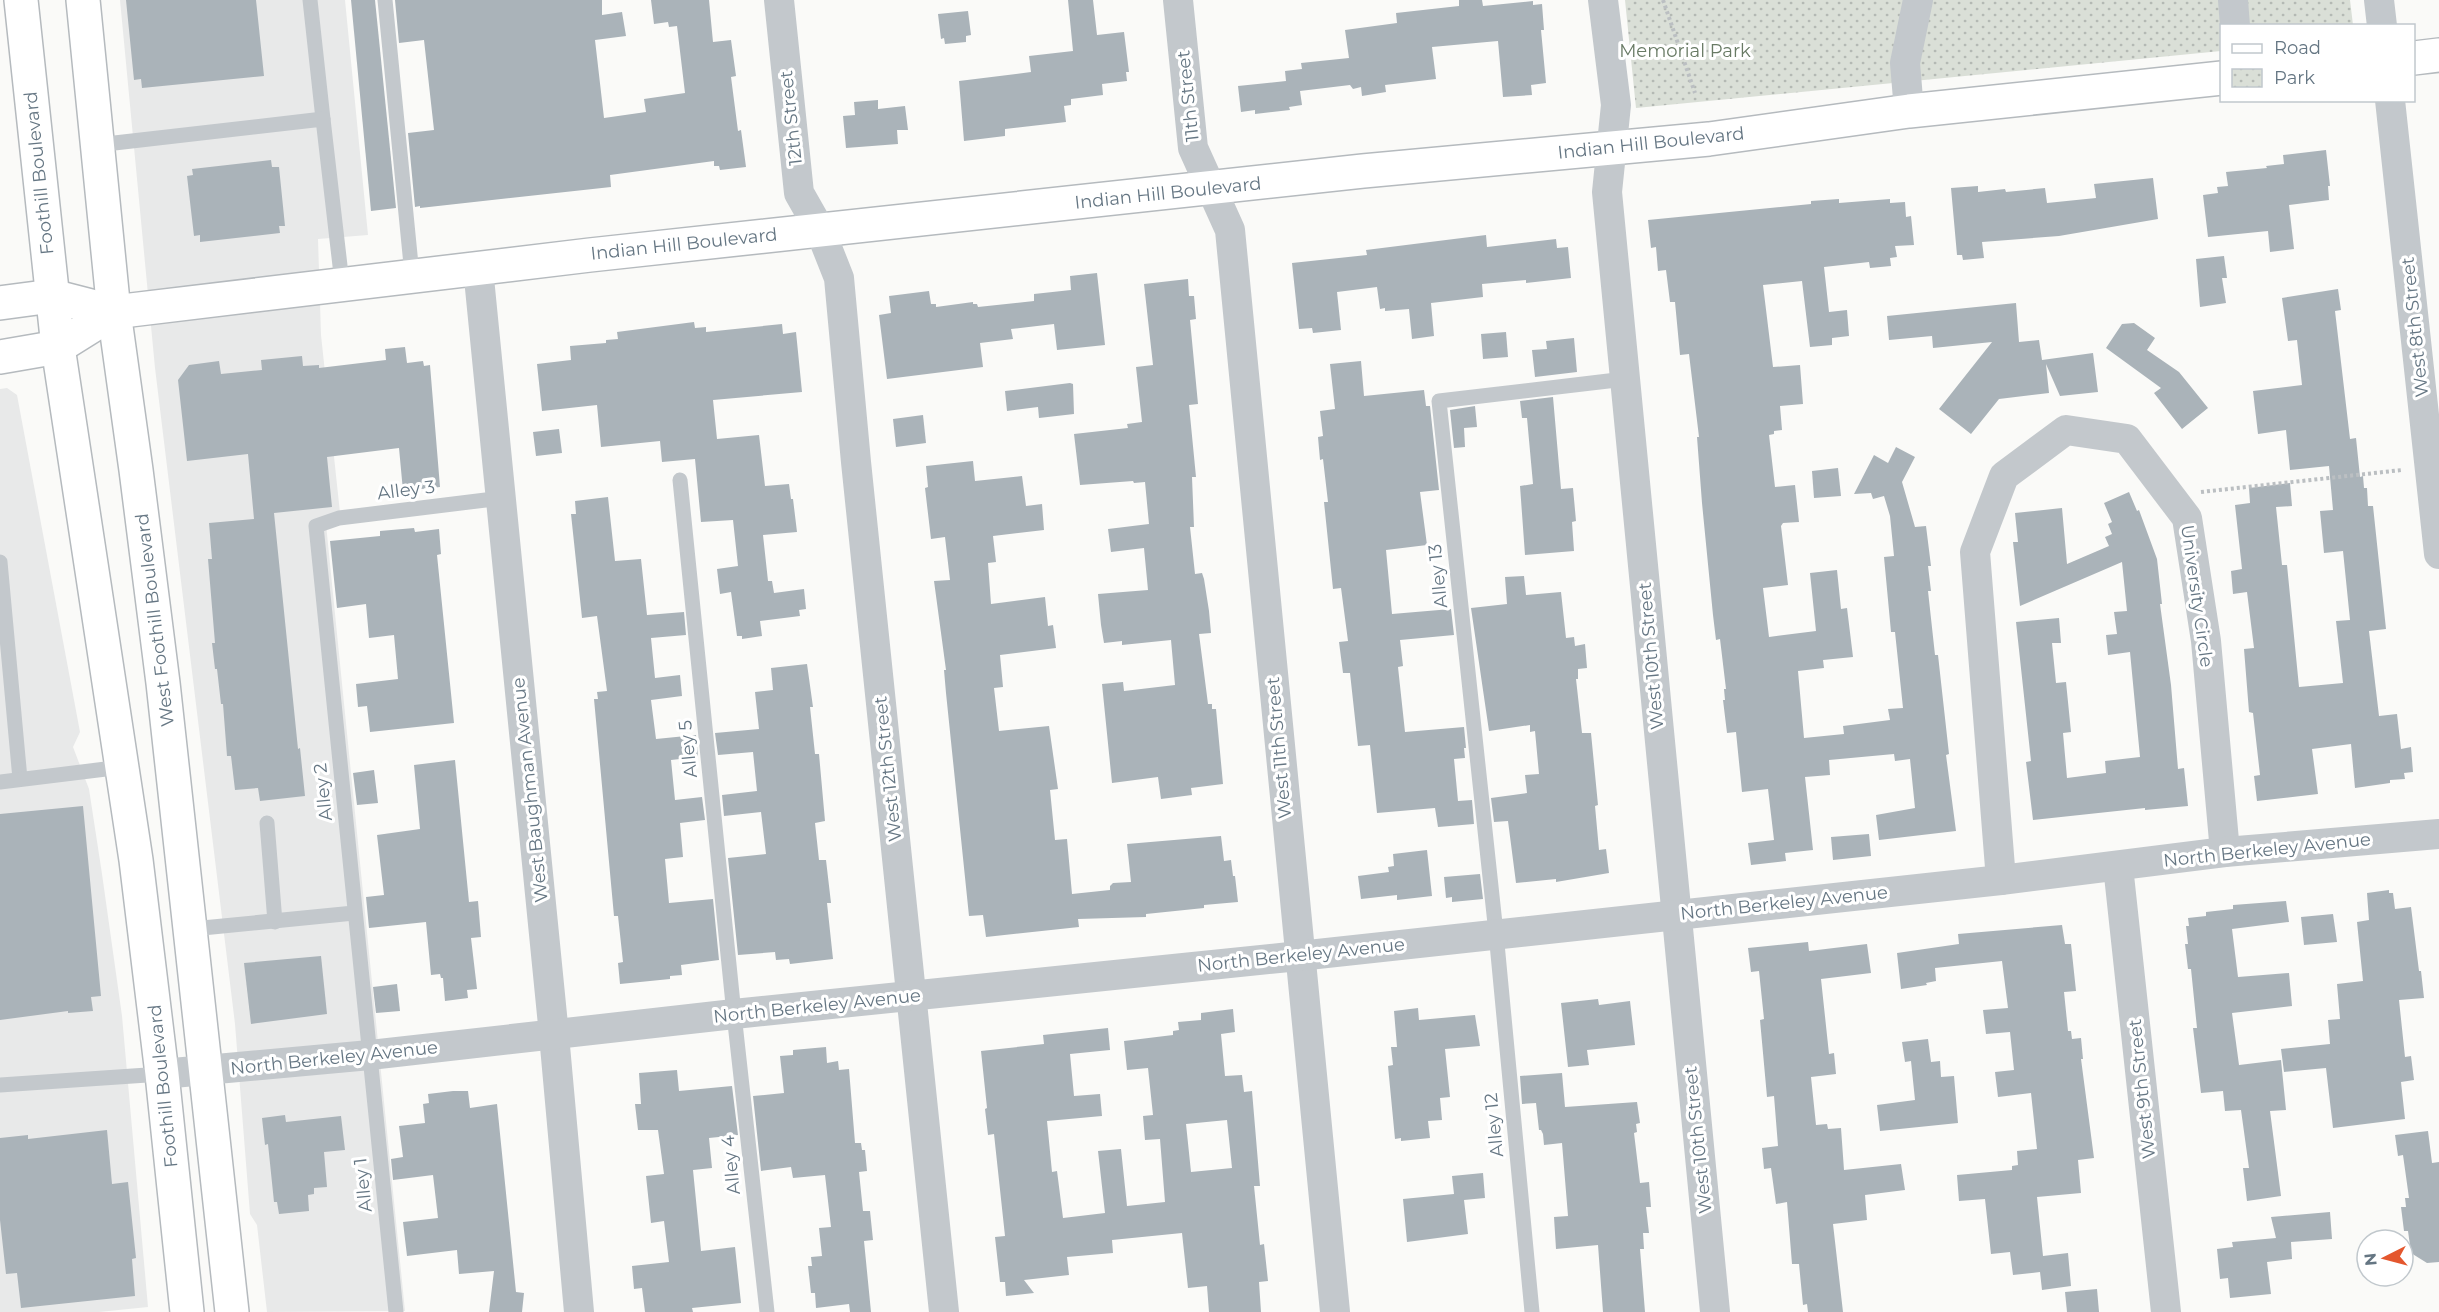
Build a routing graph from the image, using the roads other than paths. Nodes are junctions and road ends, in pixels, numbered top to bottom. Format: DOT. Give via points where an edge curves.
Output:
graph roads {
  1 [pos="21,0"];
  2 [pos="83,0"];
  3 [pos="310,0"];
  4 [pos="385,0"];
  5 [pos="779,0"];
  6 [pos="1178,0"];
  7 [pos="1604,0"];
  8 [pos="1918,0"];
  9 [pos="2233,0"];
  10 [pos="2379,0"];
  11 [pos="2235,24"];
  12 [pos="2382,24"];
  13 [pos="2439,55"];
  14 [pos="2415,58"];
  15 [pos="2220,78"];
  16 [pos="2390,102"];
  17 [pos="1909,111"];
  18 [pos="323,119"];
  19 [pos="97,145"];
  20 [pos="1611,148"];
  21 [pos="1211,189"];
  22 [pos="820,230"];
  23 [pos="478,268"];
  24 [pos="412,275"];
  25 [pos="342,283"];
  26 [pos="52,296"];
  27 [pos="0,303"];
  28 [pos="114,312"];
  29 [pos="58,347"];
  30 [pos="0,357"];
  31 [pos="1625,379"];
  32 [pos="680,480"];
  33 [pos="502,498"];
  34 [pos="316,526"];
  35 [pos="2439,555"];
  36 [pos="0,562"];
  37 [pos="122,767"];
  38 [pos="20,780"];
  39 [pos="0,782"];
  40 [pos="267,823"];
  41 [pos="2439,834"];
  42 [pos="2225,852"];
  43 [pos="2118,866"];
  44 [pos="2001,880"];
  45 [pos="354,913"];
  46 [pos="1676,915"];
  47 [pos="275,922"];
  48 [pos="192,929"];
  49 [pos="1496,933"];
  50 [pos="1299,956"];
  51 [pos="912,997"];
  52 [pos="734,1014"];
  53 [pos="555,1035"];
  54 [pos="370,1054"];
  55 [pos="207,1071"];
  56 [pos="162,1074"];
  57 [pos="0,1085"];
  58 [pos="187,1312"];
  59 [pos="232,1312"];
  60 [pos="396,1312"];
  61 [pos="579,1312"];
  62 [pos="767,1312"];
  63 [pos="944,1312"];
  64 [pos="1335,1312"];
  65 [pos="1532,1312"];
  66 [pos="1715,1312"];
  67 [pos="2166,1312"];
  1 -- 26 [label="main road, Foothill Boulevard"];
  2 -- 19 [label="main road"];
  3 -- 18 [label="lane"];
  4 -- 24 [label="lane"];
  5 -- 22 [label="street, 12th Street" via="799,193"];
  6 -- 21 [label="street, 11th Street" via="1193,148"];
  7 -- 20 [label="street, West 10th Street" via="1616,105"];
  8 -- 17 [label="street" via="1905,63"];
  9 -- 11 [label="street"];
  10 -- 12 [label="street"];
  13 -- 14 [label="main road"];
  15 -- 17 [label="main road, Indian Hill Boulevard"];
  16 -- 35 [label="street, West 8th Street"];
  17 -- 20 [label="main road, Indian Hill Boulevard" via="1709,139"];
  18 -- 19 [label="lane"];
  18 -- 25 [label="lane"];
  19 -- 28 [label="main road"];
  20 -- 21 [label="main road, Indian Hill Boulevard"];
  20 -- 31 [label="street, West 10th Street" via="1607,192"];
  21 -- 22 [label="main road, Indian Hill Boulevard"];
  21 -- 50 [label="street, West 11th Street" via="1230,230"];
  22 -- 23 [label="main road, Indian Hill Boulevard"];
  22 -- 51 [label="street, West 12th Street" via="840,278"];
  23 -- 24 [label="main road, Indian Hill Boulevard"];
  23 -- 33 [label="street, West Baughman Avenue"];
  24 -- 25 [label="main road, Indian Hill Boulevard"];
  25 -- 28 [label="main road, Indian Hill Boulevard"];
  26 -- 27 [label="main road, Indian Hill Boulevard"];
  26 -- 28 [label="main road, Indian Hill Boulevard"];
  26 -- 29 [label="main road, Foothill Boulevard"];
  28 -- 29 [label="main road, Indian Hill Boulevard"];
  28 -- 48 [label="main road, West Foothill Boulevard"];
  29 -- 30 [label="main road, Indian Hill Boulevard"];
  29 -- 37 [label="main road"];
  31 -- 46 [label="street, West 10th Street"];
  31 -- 49 [label="lane, Alley 13" via="1439,401"];
  32 -- 52 [label="lane, Alley 5"];
  33 -- 34 [label="lane, Alley 3" via="339,518"];
  33 -- 53 [label="street, West Baughman Avenue"];
  34 -- 45 [label="lane, Alley 2"];
  36 -- 38 [label="lane"];
  37 -- 38 [label="lane"];
  37 -- 56 [label="main road, Foothill Boulevard"];
  38 -- 39 [label="lane"];
  40 -- 47 [label="lane"];
  41 -- 42 [label="street, North Berkeley Avenue"];
  42 -- 43 [label="street, North Berkeley Avenue"];
  42 -- 44 [label="street, University Circle" via="2206,641 2187,518 2127,439 2066,430 2004,476 1975,552"];
  43 -- 44 [label="street, North Berkeley Avenue"];
  43 -- 67 [label="street, West 9th Street"];
  44 -- 46 [label="street, North Berkeley Avenue"];
  45 -- 47 [label="lane"];
  45 -- 54 [label="lane, Alley 2"];
  46 -- 49 [label="street, North Berkeley Avenue"];
  46 -- 66 [label="street, West 10th Street"];
  47 -- 48 [label="lane"];
  48 -- 55 [label="main road"];
  49 -- 50 [label="street, North Berkeley Avenue"];
  49 -- 65 [label="lane, Alley 12"];
  50 -- 51 [label="street, North Berkeley Avenue"];
  50 -- 64 [label="street, West 11th Street"];
  51 -- 52 [label="street, North Berkeley Avenue"];
  51 -- 63 [label="street, West 12th Street"];
  52 -- 53 [label="street, North Berkeley Avenue"];
  52 -- 62 [label="lane, Alley 4"];
  53 -- 54 [label="street, North Berkeley Avenue"];
  53 -- 61 [label="street, West Baughman Avenue"];
  54 -- 55 [label="street, North Berkeley Avenue"];
  54 -- 60 [label="lane, Alley 1"];
  55 -- 56 [label="street, North Berkeley Avenue"];
  55 -- 59 [label="main road"];
  56 -- 57 [label="lane"];
  56 -- 58 [label="main road, Foothill Boulevard"];
}
